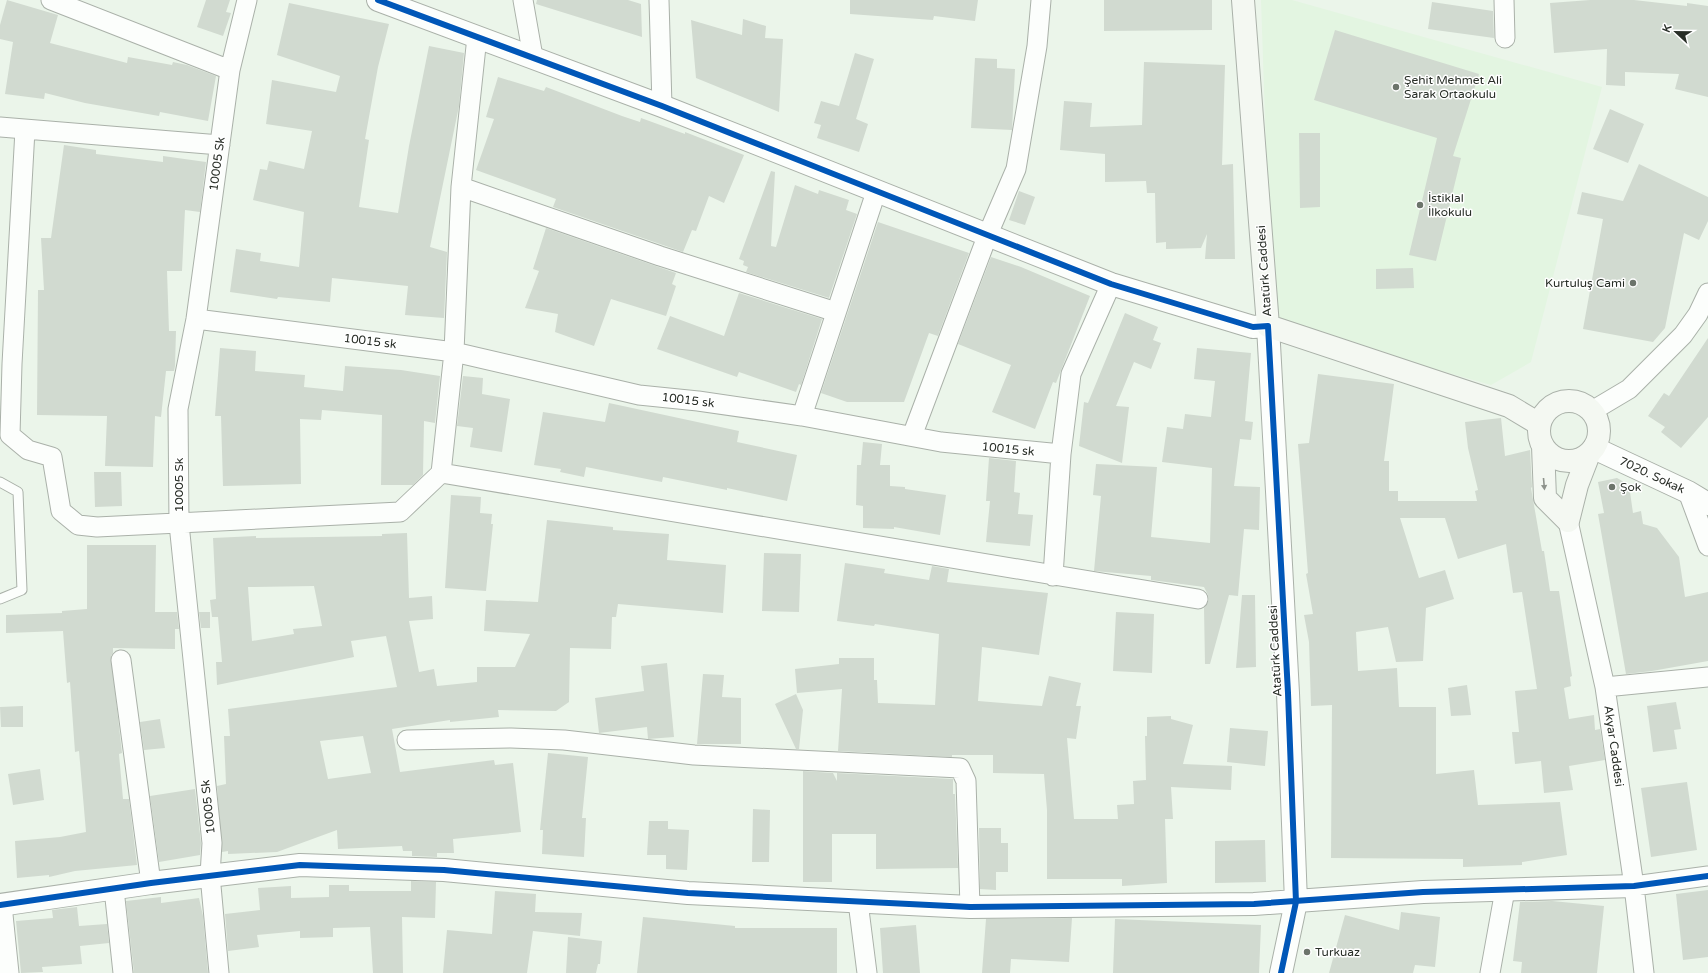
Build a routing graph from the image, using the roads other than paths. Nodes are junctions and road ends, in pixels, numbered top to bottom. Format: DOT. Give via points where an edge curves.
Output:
graph roads {
  1 [pos="51,0"];
  2 [pos="247,0"];
  3 [pos="378,0"];
  4 [pos="523,0"];
  5 [pos="659,0"];
  6 [pos="1040,0"];
  7 [pos="1243,0"];
  8 [pos="1504,0"];
  9 [pos="477,37"];
  10 [pos="1505,38"];
  11 [pos="533,57"];
  12 [pos="230,70"];
  13 [pos="662,106"];
  14 [pos="0,127"];
  15 [pos="25,130"];
  16 [pos="220,145"];
  17 [pos="461,187"];
  18 [pos="876,192"];
  19 [pos="988,234"];
  20 [pos="1111,284"];
  21 [pos="1708,293"];
  22 [pos="836,312"];
  23 [pos="196,319"];
  24 [pos="1268,326"];
  25 [pos="454,352"];
  26 [pos="6,364"];
  27 [pos="1558,402"];
  28 [pos="1509,406"];
  29 [pos="1592,410"];
  30 [pos="802,416"];
  31 [pos="1539,424"];
  32 [pos="912,436"];
  33 [pos="1543,446"];
  34 [pos="1592,451"];
  35 [pos="1061,454"];
  36 [pos="441,473"];
  37 [pos="0,482"];
  38 [pos="1688,492"];
  39 [pos="1708,504"];
  40 [pos="1568,521"];
  41 [pos="179,524"];
  42 [pos="1708,546"];
  43 [pos="1054,576"];
  44 [pos="0,599"];
  45 [pos="1198,600"];
  46 [pos="121,660"];
  47 [pos="1708,677"];
  48 [pos="1605,687"];
  49 [pos="407,740"];
  50 [pos="210,875"];
  51 [pos="1708,876"];
  52 [pos="151,883"];
  53 [pos="1634,886"];
  54 [pos="114,889"];
  55 [pos="1505,890"];
  56 [pos="858,902"];
  57 [pos="1296,902"];
  58 [pos="1,905"];
  59 [pos="970,907"];
  60 [pos="9,973"];
  61 [pos="123,973"];
  62 [pos="219,973"];
  63 [pos="867,973"];
  64 [pos="1280,973"];
  65 [pos="1490,973"];
  66 [pos="1644,973"];
  1 -- 12 [label="street"];
  2 -- 12 [label="street, 10005 Sk"];
  3 -- 9 [label="street"];
  4 -- 11 [label="street"];
  5 -- 13 [label="street"];
  6 -- 19 [label="street" via="1037,46 1016,169"];
  7 -- 24 [label="main road, Atatürk Caddesi"];
  8 -- 10 [label="street"];
  9 -- 11 [label="street"];
  9 -- 17 [label="street"];
  11 -- 13 [label="street"];
  12 -- 16 [label="street, 10005 Sk"];
  13 -- 18 [label="street"];
  14 -- 15 [label="street"];
  15 -- 16 [label="street"];
  15 -- 26 [label="street"];
  16 -- 23 [label="street, 10005 Sk"];
  17 -- 22 [label="street" via="660,256"];
  17 -- 25 [label="street"];
  18 -- 19 [label="street"];
  18 -- 22 [label="street"];
  19 -- 20 [label="street"];
  19 -- 32 [label="street"];
  20 -- 24 [label="street" via="1253,327"];
  20 -- 35 [label="street" via="1072,374"];
  21 -- 29 [label="street" via="1698,314 1683,335 1629,389"];
  22 -- 30 [label="street"];
  23 -- 25 [label="street, 10015 sk"];
  23 -- 41 [label="street, 10005 Sk" via="178,409"];
  24 -- 28 [label="main road"];
  24 -- 57 [label="street, Atatürk Caddesi" via="1288,693"];
  25 -- 30 [label="street, 10015 sk" via="639,394"];
  25 -- 36 [label="street"];
  26 -- 41 [label="street" via="10,435 28,450 52,457 61,511 78,525 97,527"];
  27 -- 28 [label="main road"];
  27 -- 29 [label="main road" via="1580,402"];
  27 -- 31 [label="main road" via="1546,411"];
  28 -- 31 [label="main road"];
  29 -- 34 [label="main road" via="1600,433"];
  30 -- 32 [label="street, 10015 sk"];
  31 -- 33 [label="main road"];
  32 -- 35 [label="street, 10015 sk" via="942,442"];
  33 -- 34 [label="main road" via="1550,454 1565,461 1578,460"];
  33 -- 40 [label="main road, one-way" via="1545,498"];
  34 -- 38 [label="street, 7020. Sokak"];
  34 -- 40 [label="main road" via="1577,485"];
  35 -- 43 [label="street"];
  36 -- 41 [label="street" via="400,512"];
  36 -- 43 [label="street"];
  37 -- 44 [label="lane" via="18,492 22,590"];
  38 -- 39 [label="street, 7020. Sokak"];
  38 -- 42 [label="street"];
  40 -- 48 [label="street, Akyar Caddesi"];
  41 -- 50 [label="street, 10005 Sk" via="212,843"];
  43 -- 45 [label="street"];
  46 -- 52 [label="street"];
  47 -- 48 [label="street"];
  48 -- 53 [label="street, Akyar Caddesi"];
  49 -- 59 [label="street" via="564,740 694,755 960,768 966,781"];
  50 -- 52 [label="street"];
  50 -- 56 [label="street" via="300,864 444,870 664,892"];
  50 -- 62 [label="street, 10005 Sk"];
  51 -- 53 [label="street"];
  52 -- 54 [label="street"];
  53 -- 55 [label="street"];
  53 -- 66 [label="street, Akyar Caddesi"];
  54 -- 58 [label="street"];
  54 -- 61 [label="street"];
  55 -- 57 [label="street" via="1423,892"];
  55 -- 65 [label="street"];
  56 -- 59 [label="street"];
  56 -- 63 [label="street"];
  57 -- 59 [label="street"];
  57 -- 64 [label="street, Atatürk Caddesi"];
  58 -- 60 [label="street"];
}
